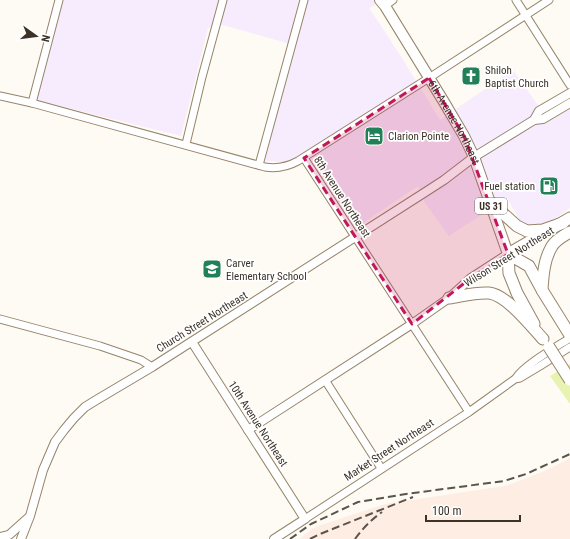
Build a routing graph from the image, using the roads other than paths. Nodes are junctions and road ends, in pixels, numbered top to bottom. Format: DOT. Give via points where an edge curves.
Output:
graph roads {
  1 [pos="59,0"];
  2 [pos="222,0"];
  3 [pos="304,0"];
  4 [pos="516,0"];
  5 [pos="549,0"];
  6 [pos="386,2"];
  7 [pos="525,15"];
  8 [pos="429,78"];
  9 [pos="570,85"];
  10 [pos="570,92"];
  11 [pos="0,96"];
  12 [pos="32,103"];
  13 [pos="570,103"];
  14 [pos="534,120"];
  15 [pos="186,144"];
  16 [pos="474,157"];
  17 [pos="304,158"];
  18 [pos="259,165"];
  19 [pos="489,201"];
  20 [pos="566,220"];
  21 [pos="570,232"];
  22 [pos="356,238"];
  23 [pos="508,254"];
  24 [pos="542,290"];
  25 [pos="449,298"];
  26 [pos="0,319"];
  27 [pos="412,324"];
  28 [pos="570,335"];
  29 [pos="192,342"];
  30 [pos="546,343"];
  31 [pos="570,347"];
  32 [pos="152,367"];
  33 [pos="516,379"];
  34 [pos="325,380"];
  35 [pos="570,380"];
  36 [pos="469,412"];
  37 [pos="248,430"];
  38 [pos="381,468"];
  39 [pos="30,516"];
  40 [pos="305,519"];
  41 [pos="0,537"];
  42 [pos="21,539"];
  43 [pos="274,539"];
  1 -- 12 [label="street"];
  2 -- 15 [label="street"];
  3 -- 18 [label="street"];
  4 -- 7 [label="street"];
  5 -- 7 [label="street"];
  6 -- 8 [label="main road, 6th Avenue Northeast / US 31"];
  7 -- 8 [label="street"];
  7 -- 9 [label="street"];
  8 -- 16 [label="main road, 6th Avenue Northeast / US 31"];
  8 -- 17 [label="street"];
  10 -- 14 [label="street, Church Street Northeast" via="539,111"];
  11 -- 12 [label="street, 8th Avenue Northeast"];
  12 -- 15 [label="street, 8th Avenue Northeast"];
  13 -- 14 [label="street, Church Street Northeast" via="543,119"];
  14 -- 16 [label="street, Church Street Northeast"];
  15 -- 18 [label="street, 8th Avenue Northeast"];
  16 -- 19 [label="main road, 6th Avenue Northeast / US 31"];
  16 -- 22 [label="street, Church Street Northeast"];
  17 -- 18 [label="street, 8th Avenue Northeast" via="281,167"];
  17 -- 22 [label="street, 8th Avenue Northeast"];
  19 -- 20 [label="highway" via="517,226 527,231 543,230"];
  19 -- 23 [label="main road, 6th Avenue Northeast / US 31"];
  20 -- 23 [label="highway, Wilson Street Northeast"];
  21 -- 24 [label="highway" via="551,247 543,272"];
  22 -- 27 [label="street, 8th Avenue Northeast"];
  22 -- 29 [label="street, Church Street Northeast"];
  23 -- 24 [label="highway" via="529,266"];
  23 -- 25 [label="street, Wilson Street Northeast" via="471,278"];
  23 -- 30 [label="highway, 6th Avenue Northeast / US 31" via="509,273 514,286"];
  24 -- 28 [label="highway"];
  25 -- 27 [label="street, Wilson Street Northeast"];
  25 -- 30 [label="highway" via="479,292 491,293 510,304"];
  26 -- 32 [label="street" via="100,346 141,360"];
  27 -- 34 [label="street, Wilson Street Northeast"];
  27 -- 36 [label="street, 8th Avenue Northeast"];
  28 -- 33 [label="street, Market Street Northeast"];
  29 -- 32 [label="street, Church Street Northeast"];
  29 -- 37 [label="street, 10th Avenue Northeast"];
  30 -- 35 [label="highway, US 31, bridge"];
  31 -- 33 [label="street, Market Street Northeast"];
  32 -- 39 [label="street, Church Street Northeast" via="86,407 64,430 55,442 43,470"];
  33 -- 36 [label="street, Market Street Northeast"];
  34 -- 37 [label="street, Wilson Street Northeast"];
  34 -- 38 [label="street"];
  36 -- 38 [label="street, Market Street Northeast"];
  37 -- 40 [label="street, 10th Avenue Northeast"];
  38 -- 40 [label="street, Market Street Northeast"];
  39 -- 41 [label="street" via="9,535"];
  39 -- 42 [label="street, Church Street Northeast"];
  40 -- 43 [label="street, Market Street Northeast"];
}
